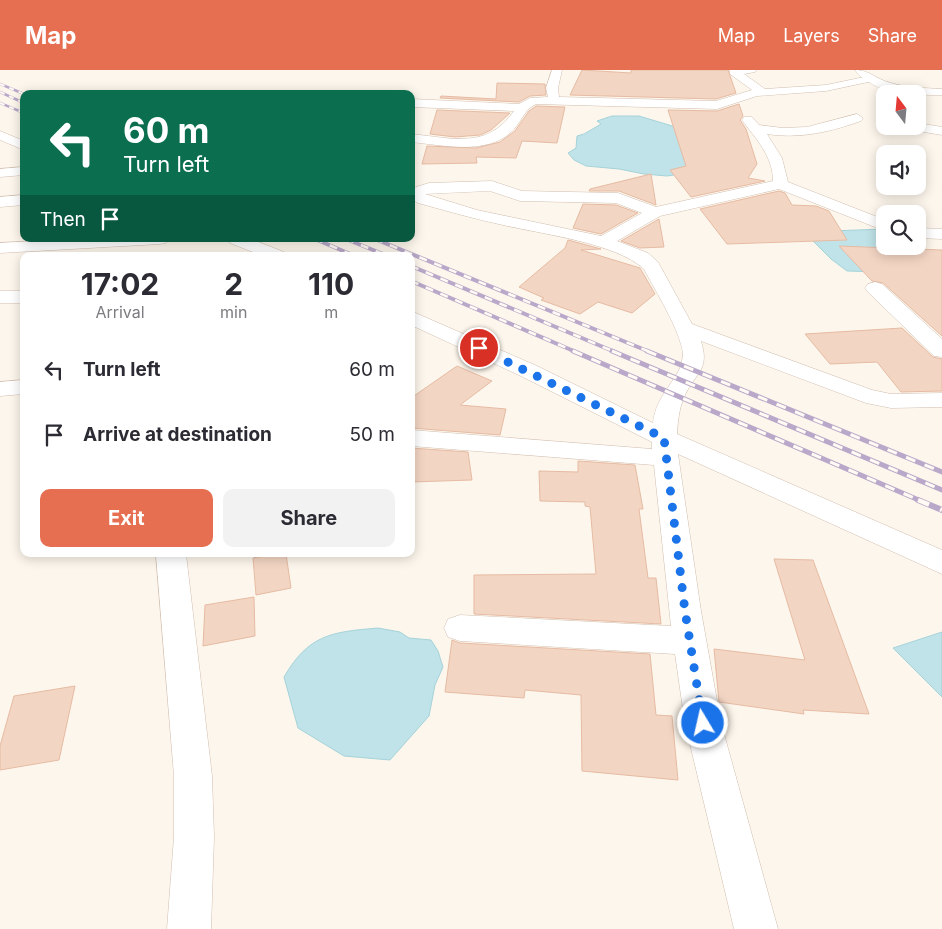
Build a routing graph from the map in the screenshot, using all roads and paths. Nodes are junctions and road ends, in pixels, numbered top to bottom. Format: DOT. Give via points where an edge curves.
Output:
graph roads {
  1 [pos="557,70"];
  2 [pos="751,70"];
  3 [pos="864,74"];
  4 [pos="886,85"];
  5 [pos="762,92"];
  6 [pos="926,92"];
  7 [pos="942,92"];
  8 [pos="554,100"];
  9 [pos="731,100"];
  10 [pos="415,103"];
  11 [pos="520,108"];
  12 [pos="857,118"];
  13 [pos="755,128"];
  14 [pos="926,128"];
  15 [pos="942,131"];
  16 [pos="0,135"];
  17 [pos="415,138"];
  18 [pos="0,144"];
  19 [pos="20,144"];
  20 [pos="20,144"];
  21 [pos="20,171"];
  22 [pos="0,172"];
  23 [pos="780,184"];
  24 [pos="20,200"];
  25 [pos="0,202"];
  26 [pos="655,212"];
  27 [pos="876,222"];
  28 [pos="926,233"];
  29 [pos="942,234"];
  30 [pos="107,242"];
  31 [pos="243,242"];
  32 [pos="603,242"];
  33 [pos="0,248"];
  34 [pos="268,252"];
  35 [pos="875,288"];
  36 [pos="0,297"];
  37 [pos="20,297"];
  38 [pos="415,319"];
  39 [pos="684,328"];
  40 [pos="942,351"];
  41 [pos="20,387"];
  42 [pos="0,389"];
  43 [pos="942,400"];
  44 [pos="415,438"];
  45 [pos="665,448"];
  46 [pos="171,557"];
  47 [pos="942,563"];
  48 [pos="460,628"];
  49 [pos="690,641"];
  50 [pos="189,929"];
  51 [pos="756,929"];
  1 -- 8 [label="street" via="552,88"];
  2 -- 5 [label="street" via="734,72"];
  3 -- 4 [label="street"];
  3 -- 5 [label="street" via="826,88"];
  5 -- 9 [label="street"];
  6 -- 7 [label="street"];
  8 -- 9 [label="street" via="711,106"];
  8 -- 11 [label="street" via="534,100"];
  9 -- 13 [label="street"];
  10 -- 11 [label="street"];
  11 -- 17 [label="street" via="507,130 486,141"];
  12 -- 13 [label="street" via="814,131 783,132"];
  13 -- 23 [label="street" via="774,159 781,177"];
  14 -- 15 [label="street"];
  16 -- 19 [label="street"];
  18 -- 20 [label="street"];
  21 -- 22 [label="street"];
  23 -- 26 [label="street"];
  23 -- 27 [label="street"];
  24 -- 25 [label="street"];
  26 -- 32 [label="street"];
  26 -- 32 [label="street" via="618,198 520,196 492,186 429,188 416,195 475,214"];
  28 -- 29 [label="street"];
  30 -- 33 [label="street"];
  31 -- 34 [label="street"];
  32 -- 39 [label="street" via="642,257 652,266"];
  35 -- 40 [label="street"];
  36 -- 37 [label="street"];
  38 -- 45 [label="street" via="529,371"];
  39 -- 43 [label="street" via="866,396 891,401"];
  39 -- 45 [label="street" via="694,355 691,370 674,394 666,415"];
  41 -- 42 [label="street"];
  44 -- 45 [label="street"];
  45 -- 47 [label="street"];
  45 -- 49 [label="street"];
  46 -- 50 [label="street" via="193,776 194,836"];
  48 -- 49 [label="street"];
  49 -- 51 [label="street" via="703,723"];
}
